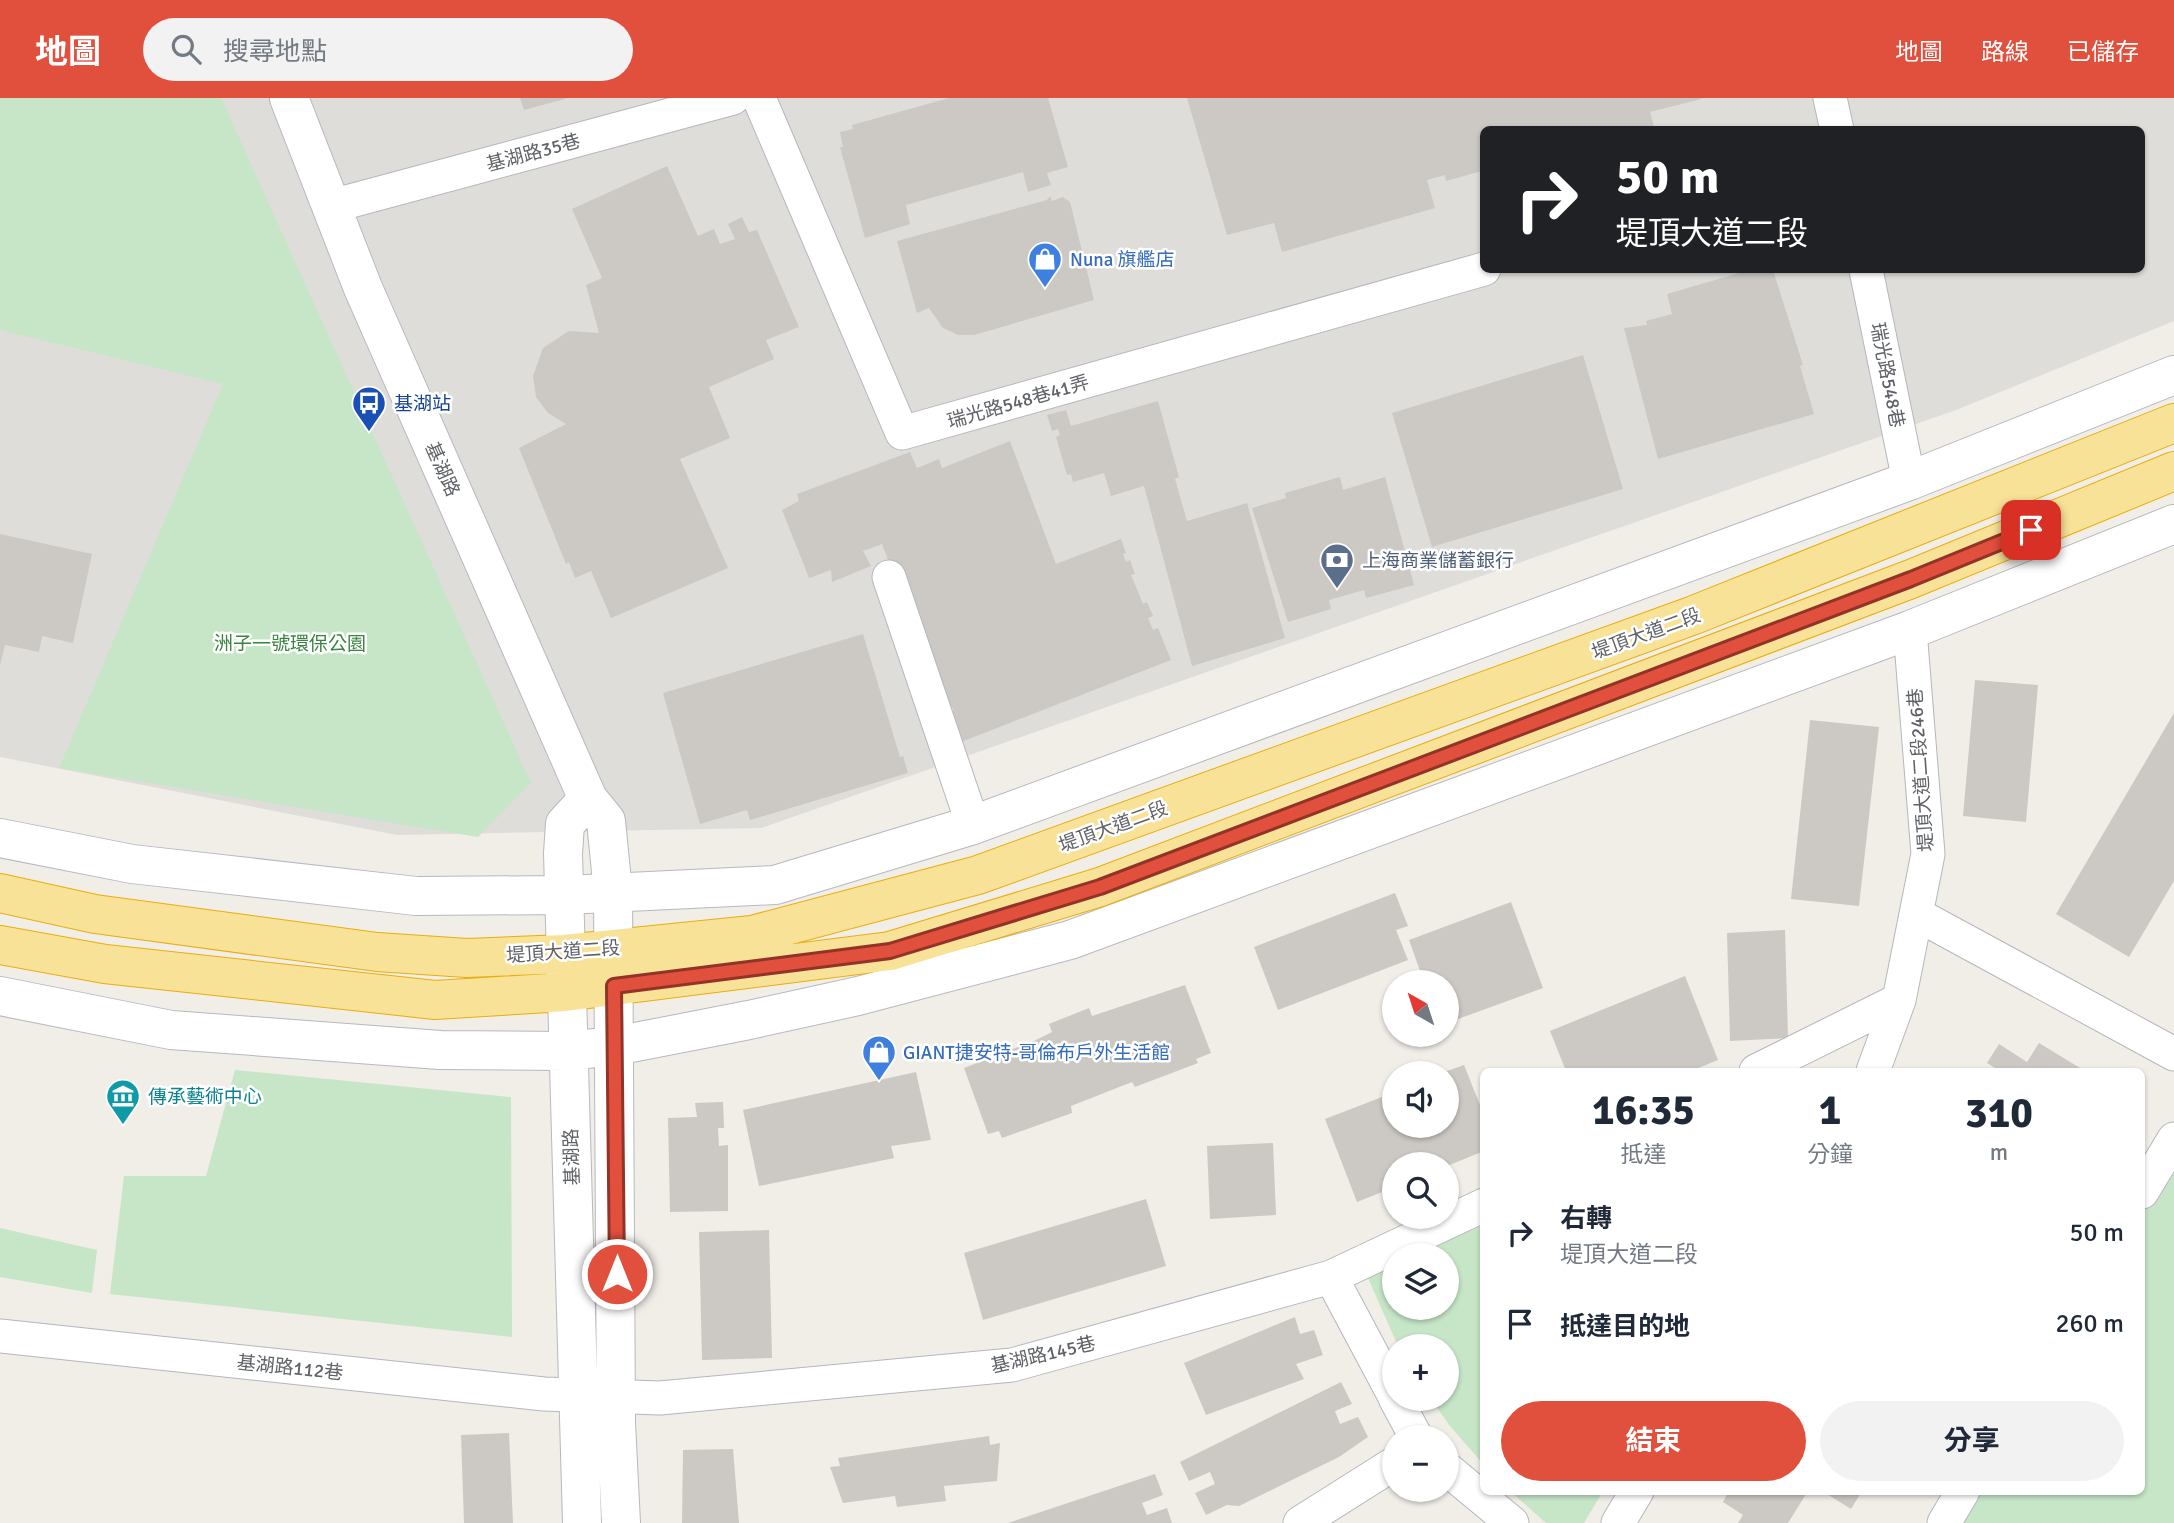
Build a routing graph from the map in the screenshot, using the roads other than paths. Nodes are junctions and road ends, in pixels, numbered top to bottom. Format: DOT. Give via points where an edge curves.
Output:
graph roads {
  1 [pos="289,98"];
  2 [pos="733,98"];
  3 [pos="760,98"];
  4 [pos="1830,98"];
  5 [pos="1836,126"];
  6 [pos="332,206"];
  7 [pos="1480,270"];
  8 [pos="1867,273"];
  9 [pos="2174,375"];
  10 [pos="2174,423"];
  11 [pos="2174,471"];
  12 [pos="1909,481"];
  13 [pos="2174,524"];
  14 [pos="889,577"];
  15 [pos="1910,630"];
  16 [pos="588,799"];
  17 [pos="973,825"];
  18 [pos="0,838"];
  19 [pos="613,892"];
  20 [pos="0,893"];
  21 [pos="565,895"];
  22 [pos="1916,914"];
  23 [pos="0,945"];
  24 [pos="613,948"];
  25 [pos="565,954"];
  26 [pos="614,986"];
  27 [pos="565,992"];
  28 [pos="0,996"];
  29 [pos="1899,1000"];
  30 [pos="615,1046"];
  31 [pos="566,1051"];
  32 [pos="2174,1054"];
  33 [pos="1762,1068"];
  34 [pos="1874,1068"];
  35 [pos="2174,1139"];
  36 [pos="2145,1187"];
  37 [pos="1480,1207"];
  38 [pos="1331,1277"];
  39 [pos="0,1336"];
  40 [pos="1382,1373"];
  41 [pos="598,1397"];
  42 [pos="1382,1472"];
  43 [pos="1459,1479"];
  44 [pos="1635,1495"];
  45 [pos="1961,1495"];
  46 [pos="582,1523"];
  47 [pos="621,1523"];
  48 [pos="1300,1523"];
  49 [pos="1512,1523"];
  50 [pos="1618,1523"];
  51 [pos="1944,1523"];
  1 -- 6 [label="street, 基湖路"];
  2 -- 6 [label="street, 基湖路35巷"];
  3 -- 7 [label="street, 瑞光路548巷41弄" via="902,433"];
  4 -- 5 [label="street"];
  6 -- 16 [label="street, 基湖路" via="363,288"];
  8 -- 12 [label="street, 瑞光路548巷"];
  9 -- 12 [label="street"];
  10 -- 24 [label="highway, 堤頂大道二段" via="1694,615 978,875 752,935"];
  11 -- 26 [label="highway, 堤頂大道二段" via="1911,579 1100,887 890,951"];
  12 -- 17 [label="street"];
  13 -- 15 [label="street"];
  14 -- 17 [label="street"];
  15 -- 22 [label="street, 堤頂大道二段246巷" via="1928,854"];
  15 -- 30 [label="street" via="1070,940 858,996"];
  16 -- 19 [label="street, 基湖路" via="606,821"];
  16 -- 21 [label="street, 基湖路" via="565,824"];
  17 -- 19 [label="street" via="775,885"];
  18 -- 21 [label="street" via="132,863 416,896"];
  19 -- 21 [label="street"];
  19 -- 24 [label="street, 基湖路"];
  20 -- 25 [label="highway, 堤頂大道二段" via="95,914 377,953 467,958"];
  21 -- 25 [label="street, 基湖路"];
  22 -- 29 [label="street, 堤頂大道二段246巷"];
  22 -- 32 [label="street"];
  23 -- 27 [label="highway, 堤頂大道二段" via="105,964 435,1000"];
  24 -- 25 [label="highway, 堤頂大道二段"];
  24 -- 26 [label="street, 基湖路"];
  25 -- 27 [label="street, 基湖路"];
  26 -- 27 [label="highway, 堤頂大道二段"];
  26 -- 30 [label="street, 基湖路"];
  27 -- 31 [label="street, 基湖路"];
  28 -- 31 [label="street" via="172,1030 440,1050"];
  29 -- 33 [label="street"];
  29 -- 34 [label="street, 堤頂大道二段246巷"];
  30 -- 31 [label="street"];
  30 -- 41 [label="street, 基湖路"];
  31 -- 41 [label="street, 基湖路"];
  35 -- 36 [label="street"];
  37 -- 38 [label="street, 基湖路145巷"];
  38 -- 40 [label="street"];
  38 -- 41 [label="street, 基湖路145巷" via="1012,1365 660,1398"];
  39 -- 41 [label="street, 基湖路112巷"];
  41 -- 46 [label="street, 基湖路"];
  41 -- 47 [label="street, 基湖路"];
  42 -- 48 [label="street"];
  43 -- 49 [label="street"];
  44 -- 50 [label="street"];
  45 -- 51 [label="street"];
}
